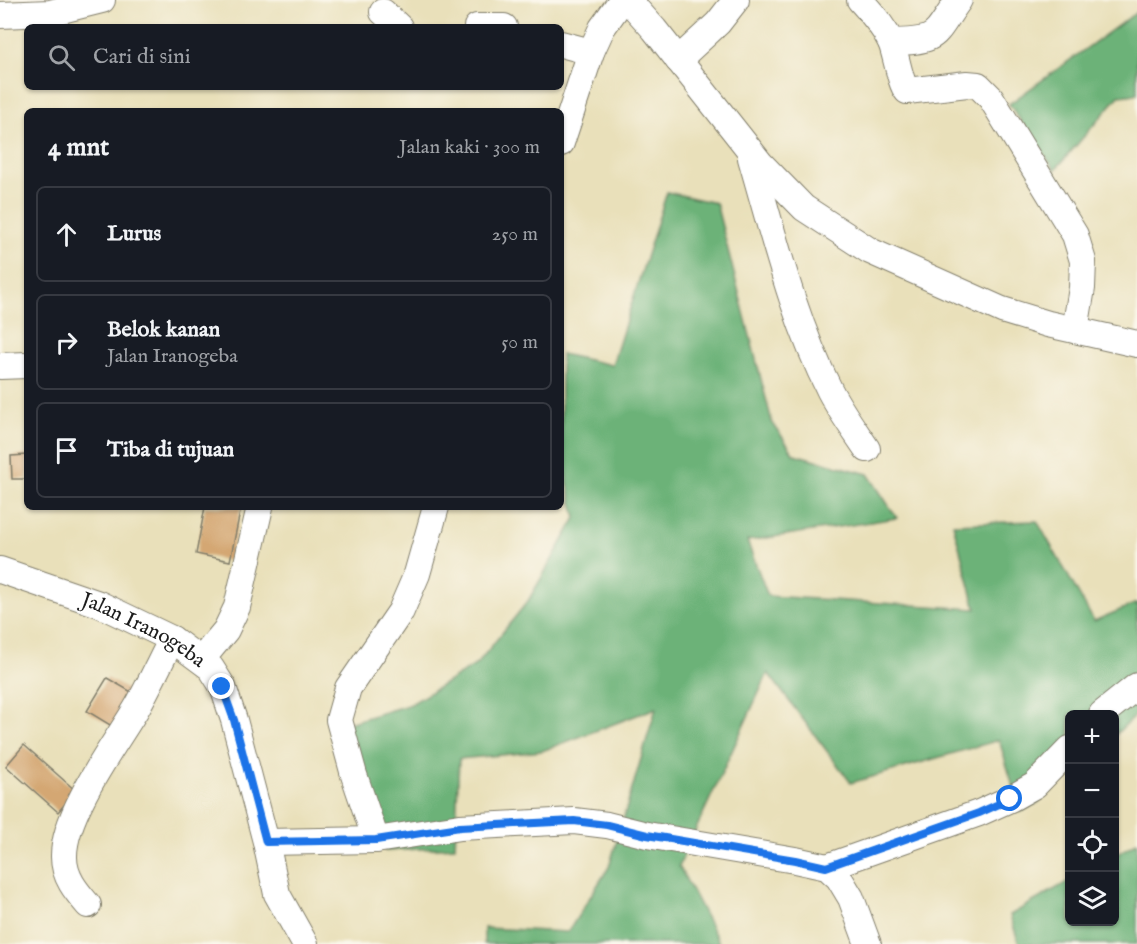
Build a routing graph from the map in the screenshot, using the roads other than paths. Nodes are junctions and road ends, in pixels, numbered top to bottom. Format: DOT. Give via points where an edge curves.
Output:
graph roads {
  1 [pos="102,0"];
  2 [pos="622,0"];
  3 [pos="628,0"];
  4 [pos="736,0"];
  5 [pos="860,0"];
  6 [pos="959,0"];
  7 [pos="0,15"];
  8 [pos="891,42"];
  9 [pos="564,45"];
  10 [pos="591,52"];
  11 [pos="678,60"];
  12 [pos="564,133"];
  13 [pos="748,149"];
  14 [pos="1075,330"];
  15 [pos="1137,344"];
  16 [pos="24,364"];
  17 [pos="0,366"];
  18 [pos="867,449"];
  19 [pos="259,510"];
  20 [pos="435,510"];
  21 [pos="0,570"];
  22 [pos="172,639"];
  23 [pos="202,659"];
  24 [pos="1137,686"];
  25 [pos="1107,710"];
  26 [pos="1065,754"];
  27 [pos="376,840"];
  28 [pos="266,842"];
  29 [pos="826,867"];
  30 [pos="88,905"];
  31 [pos="305,944"];
  32 [pos="868,944"];
  1 -- 7 [label="street" via="50,13"];
  2 -- 10 [label="street"];
  3 -- 11 [label="street"];
  4 -- 11 [label="street" via="718,23"];
  5 -- 8 [label="street"];
  6 -- 8 [label="street" via="931,38"];
  8 -- 14 [label="street" via="907,91 967,84 978,85 991,98 1075,235 1083,261"];
  9 -- 10 [label="street"];
  10 -- 12 [label="street"];
  11 -- 13 [label="street"];
  13 -- 14 [label="street" via="804,208 870,251 1002,310"];
  13 -- 18 [label="street" via="788,285 814,356 831,393"];
  14 -- 15 [label="street"];
  16 -- 17 [label="street"];
  19 -- 23 [label="street" via="237,607 226,630"];
  20 -- 27 [label="street" via="405,602 348,688 339,720"];
  21 -- 22 [label="street, Jalan Iranogeba" via="99,604"];
  22 -- 23 [label="street, Jalan Iranogeba"];
  22 -- 30 [label="street" via="76,810 64,856 65,870"];
  23 -- 28 [label="street, Jalan Iranogeba" via="222,687 234,720"];
  24 -- 25 [label="street"];
  26 -- 29 [label="street" via="1035,785 1010,799"];
  27 -- 28 [label="street"];
  27 -- 29 [label="street" via="460,827 574,821"];
  28 -- 31 [label="street, Jalan Iranogeba" via="277,894"];
  29 -- 32 [label="street" via="839,878 851,898"];
}
